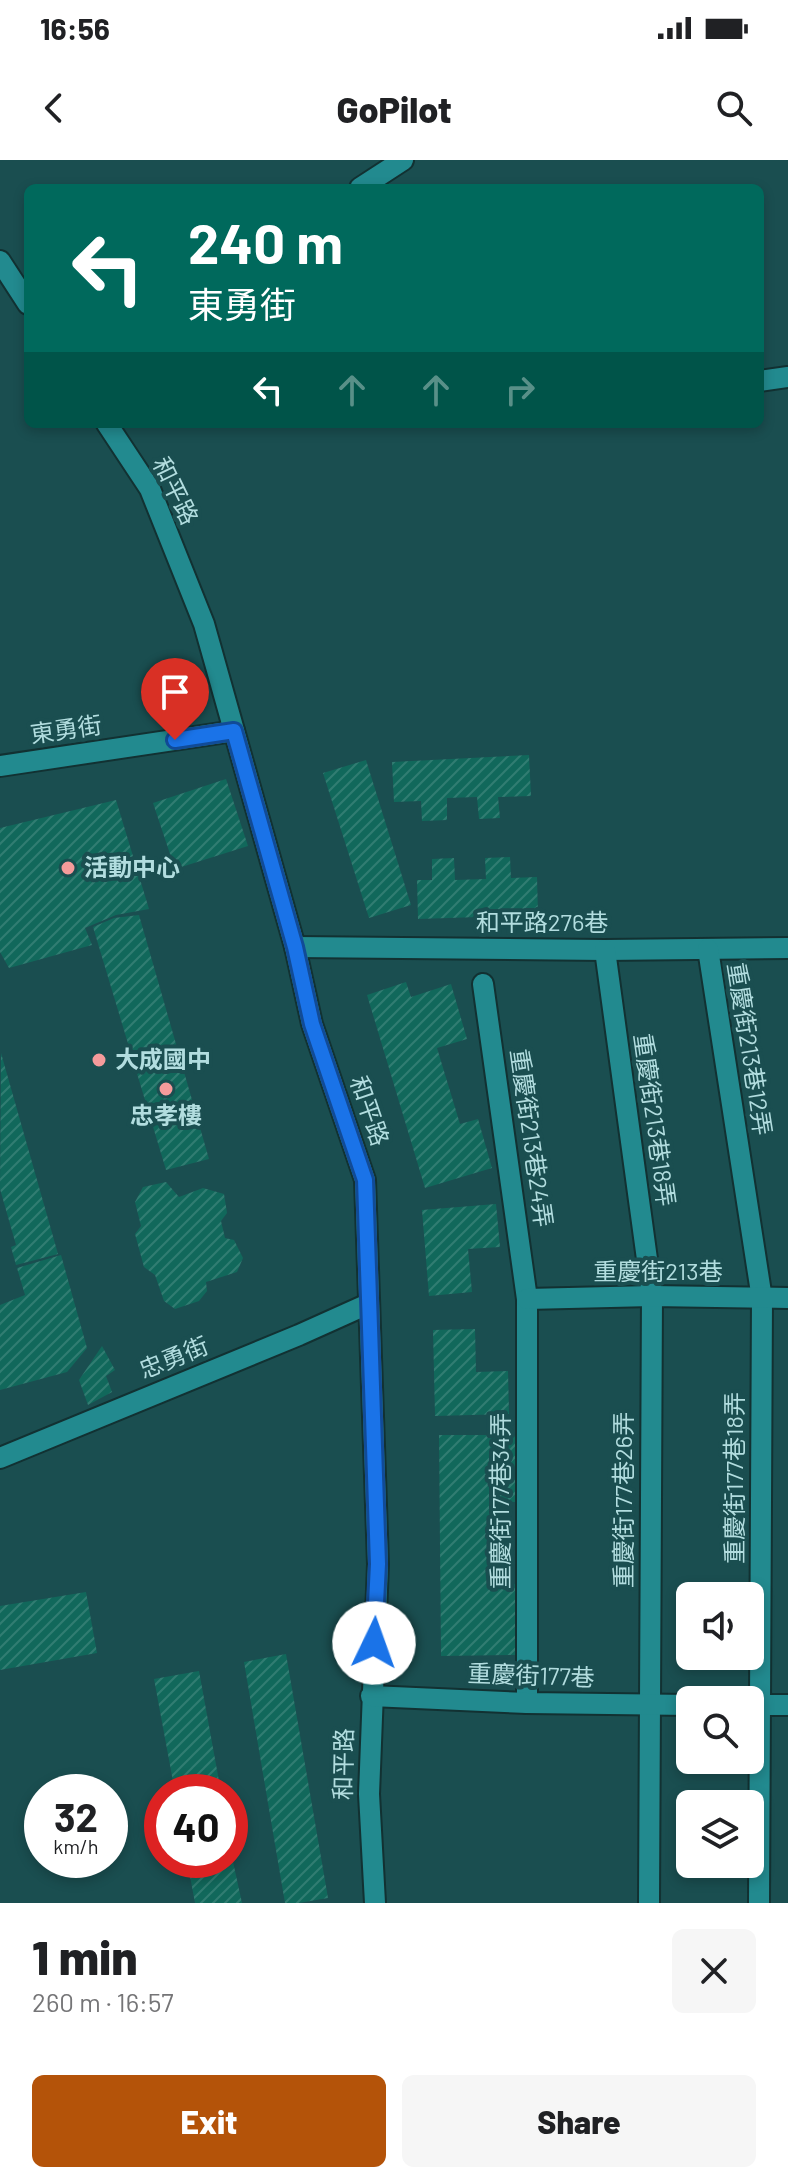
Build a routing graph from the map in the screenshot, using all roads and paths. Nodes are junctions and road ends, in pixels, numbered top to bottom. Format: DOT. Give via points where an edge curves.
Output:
graph roads {
  1 [pos="403,160"];
  2 [pos="366,184"];
  3 [pos="0,261"];
  4 [pos="24,298"];
  5 [pos="788,377"];
  6 [pos="764,380"];
  7 [pos="110,428"];
  8 [pos="234,731"];
  9 [pos="0,766"];
  10 [pos="295,947"];
  11 [pos="788,948"];
  12 [pos="708,949"];
  13 [pos="605,950"];
  14 [pos="483,984"];
  15 [pos="652,1296"];
  16 [pos="788,1298"];
  17 [pos="527,1299"];
  18 [pos="762,1299"];
  19 [pos="368,1304"];
  20 [pos="0,1458"];
  21 [pos="755,1686"];
  22 [pos="371,1696"];
  23 [pos="527,1703"];
  24 [pos="649,1704"];
  25 [pos="676,1705"];
  26 [pos="764,1705"];
  27 [pos="788,1705"];
  28 [pos="756,1774"];
  29 [pos="375,1903"];
  30 [pos="649,1903"];
  31 [pos="759,1903"];
  1 -- 2 [label="street"];
  3 -- 4 [label="street"];
  5 -- 6 [label="street"];
  7 -- 8 [label="street, 和平路" via="150,489 204,624"];
  8 -- 9 [label="street, 東勇街"];
  8 -- 10 [label="street, 和平路"];
  10 -- 13 [label="street, 和平路276巷"];
  10 -- 19 [label="street, 和平路" via="312,1024 365,1180"];
  11 -- 12 [label="street, 和平路276巷"];
  12 -- 13 [label="street, 和平路276巷"];
  12 -- 18 [label="street, 重慶街213巷12弄"];
  13 -- 15 [label="street, 重慶街213巷18弄"];
  14 -- 17 [label="street, 重慶街213巷24弄"];
  15 -- 17 [label="street, 重慶街213巷"];
  15 -- 18 [label="street, 重慶街213巷"];
  15 -- 24 [label="street, 重慶街177巷26弄"];
  16 -- 18 [label="street, 重慶街213巷"];
  17 -- 23 [label="street, 重慶街177巷34弄"];
  18 -- 21 [label="street, 重慶街177巷18弄"];
  19 -- 20 [label="street, 忠勇街"];
  19 -- 22 [label="street, 和平路" via="378,1564"];
  22 -- 23 [label="street, 重慶街177巷"];
  22 -- 29 [label="street, 和平路"];
  23 -- 24 [label="street, 重慶街177巷"];
  24 -- 25 [label="street, 重慶街177巷"];
  24 -- 30 [label="street, 重慶街177巷26弄"];
  26 -- 27 [label="street"];
  28 -- 31 [label="street, 重慶街177巷18弄"];
}
